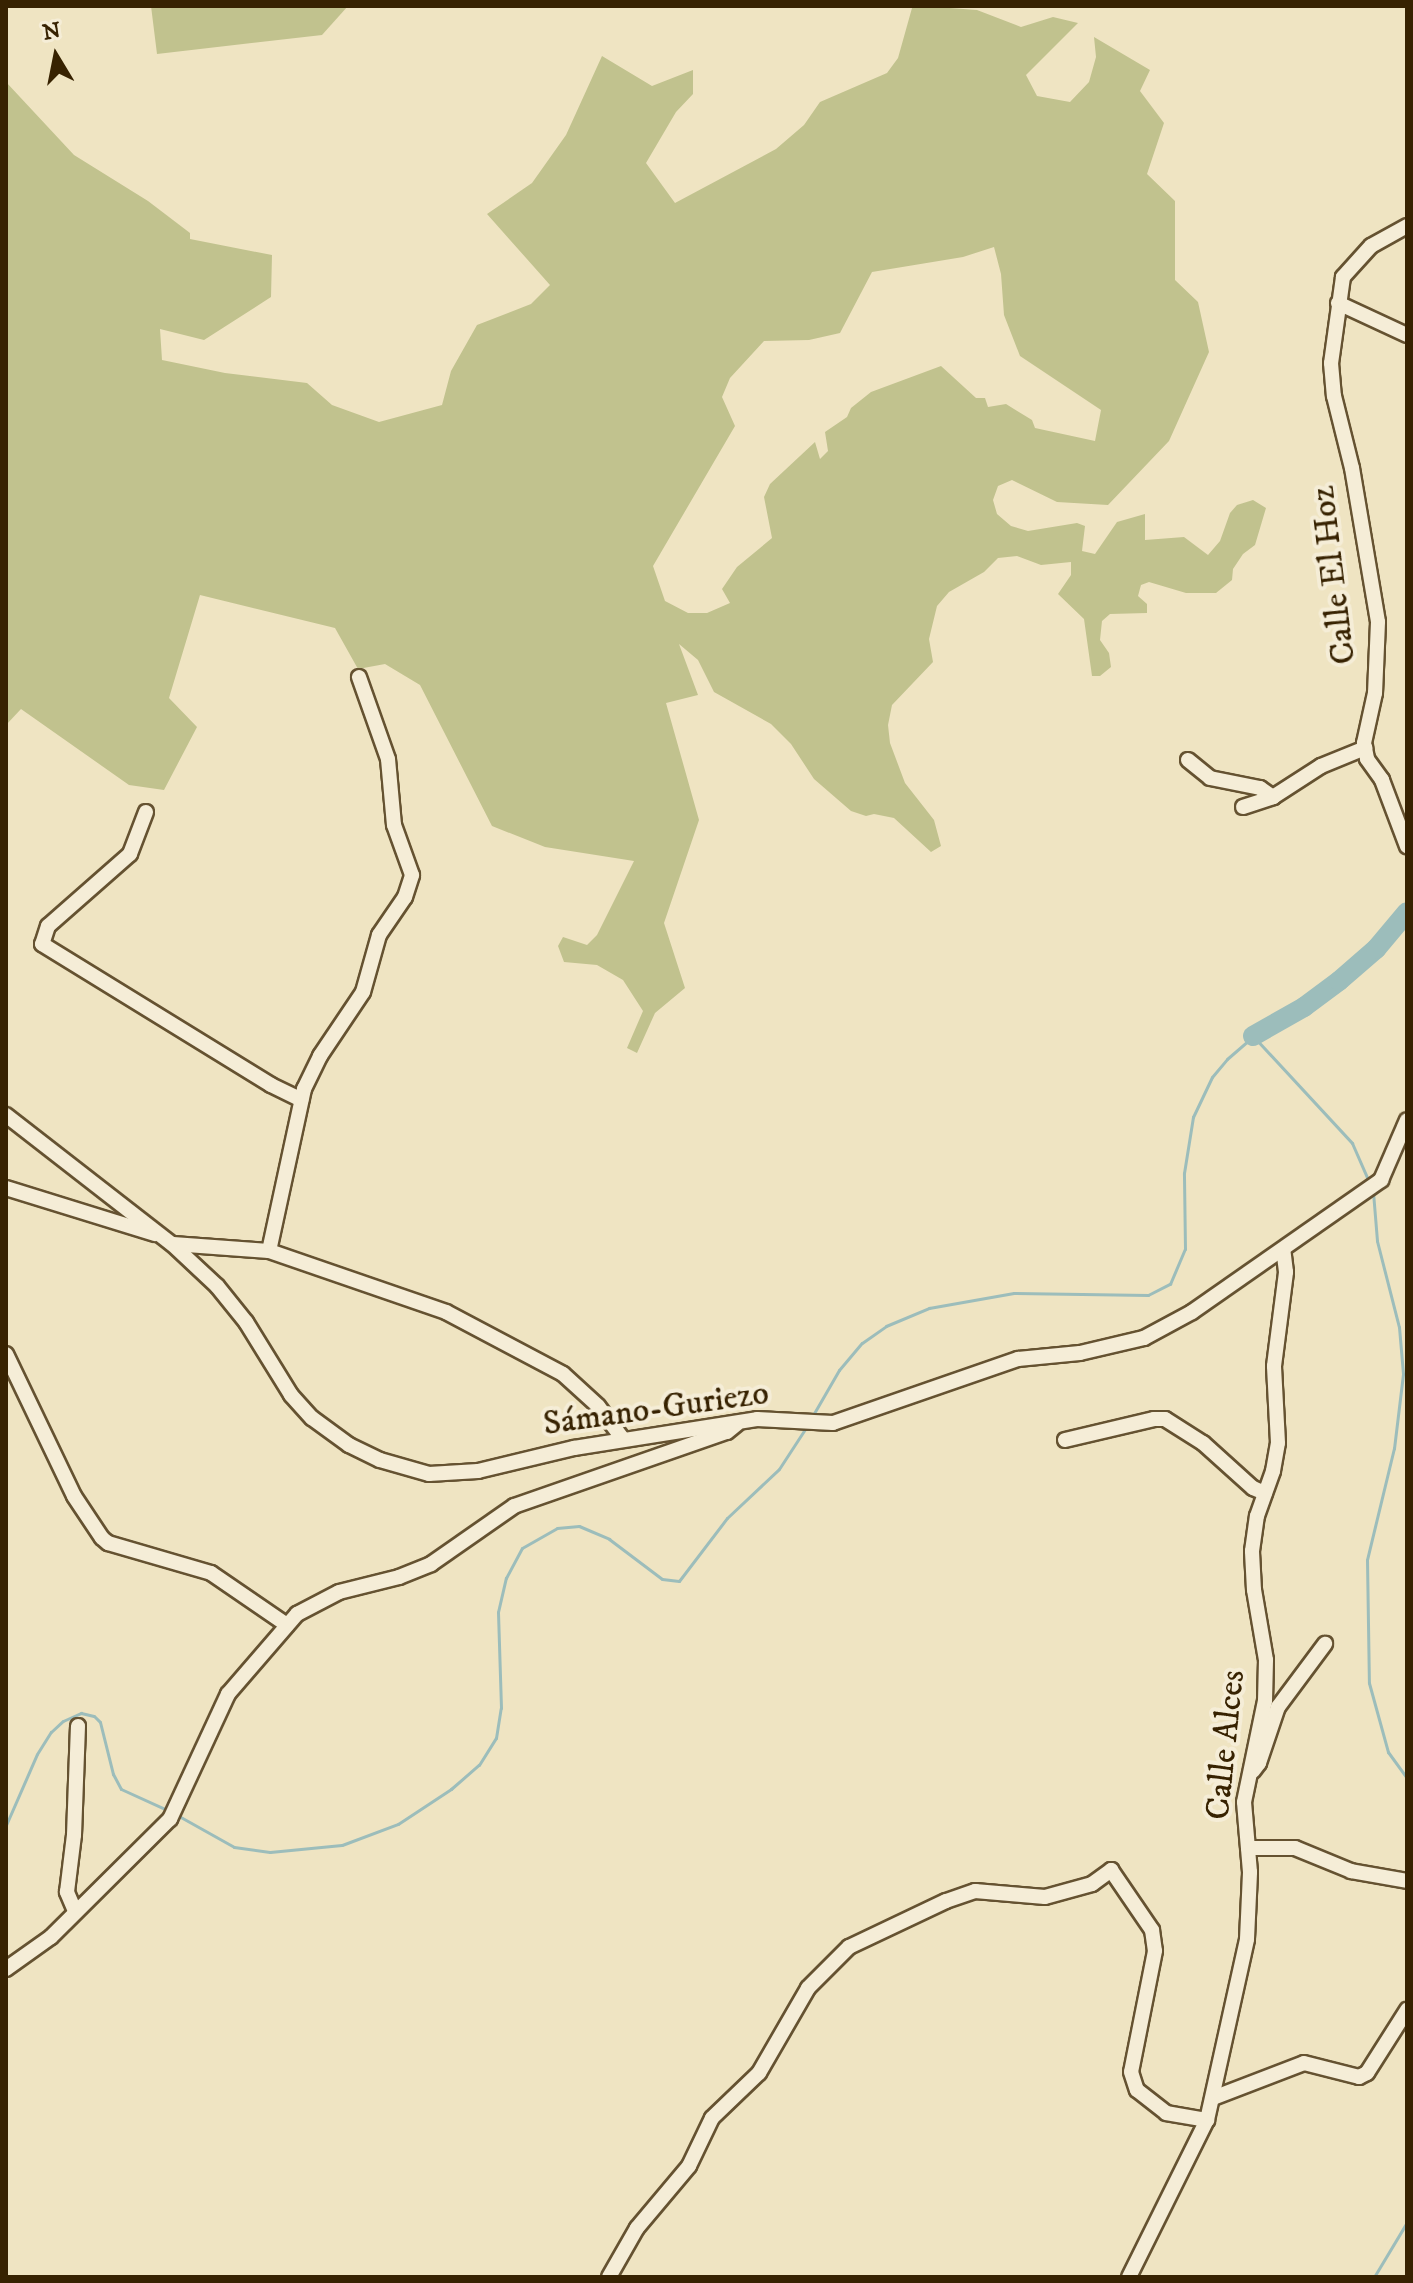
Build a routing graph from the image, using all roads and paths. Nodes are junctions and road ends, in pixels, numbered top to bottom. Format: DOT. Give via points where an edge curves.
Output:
graph roads {
  1 [pos="1407,226"];
  2 [pos="1338,303"];
  3 [pos="1407,335"];
  4 [pos="359,677"];
  5 [pos="1365,748"];
  6 [pos="1188,760"];
  7 [pos="1273,797"];
  8 [pos="1243,807"];
  9 [pos="146,812"];
  10 [pos="1407,846"];
  11 [pos="302,1100"];
  12 [pos="6,1115"];
  13 [pos="1407,1120"];
  14 [pos="6,1188"];
  15 [pos="160,1235"];
  16 [pos="172,1244"];
  17 [pos="1283,1249"];
  18 [pos="269,1251"];
  19 [pos="6,1354"];
  20 [pos="740,1421"];
  21 [pos="623,1439"];
  22 [pos="1065,1440"];
  23 [pos="1265,1493"];
  24 [pos="287,1625"];
  25 [pos="1325,1644"];
  26 [pos="78,1726"];
  27 [pos="1247,1777"];
  28 [pos="1248,1848"];
  29 [pos="1407,1881"];
  30 [pos="75,1911"];
  31 [pos="8,1964"];
  32 [pos="1407,2010"];
  33 [pos="1213,2098"];
  34 [pos="1207,2120"];
  35 [pos="609,2277"];
  36 [pos="1129,2277"];
  1 -- 2 [label="street, Calle El Hoz" via="1358,257 1343,277"];
  2 -- 3 [label="street"];
  2 -- 5 [label="street, Calle El Hoz" via="1331,363 1334,396 1378,622 1375,693"];
  4 -- 11 [label="street" via="388,759 394,825 412,875 405,897 379,935 363,992 311,1071"];
  5 -- 7 [label="street" via="1321,766"];
  5 -- 10 [label="street"];
  6 -- 7 [label="street" via="1210,778 1260,788"];
  7 -- 8 [label="street"];
  9 -- 11 [label="street" via="130,854 48,926 42,944"];
  11 -- 18 [label="street"];
  12 -- 15 [label="street, Sámano-Guriezo"];
  13 -- 17 [label="street, Sámano-Guriezo" via="1387,1170 1371,1188"];
  14 -- 15 [label="street"];
  15 -- 16 [label="street, Sámano-Guriezo"];
  16 -- 18 [label="street"];
  16 -- 21 [label="street, Sámano-Guriezo" via="232,1302 291,1395 312,1418 380,1460 406,1470 455,1474"];
  17 -- 20 [label="street, Sámano-Guriezo" via="1144,1338 1080,1353 1018,1359 851,1419 818,1424"];
  17 -- 23 [label="street, Calle Alces" via="1286,1272 1274,1366 1278,1443"];
  18 -- 21 [label="street" via="446,1312 543,1360 580,1387"];
  19 -- 24 [label="street" via="74,1496 102,1538 211,1573"];
  20 -- 21 [label="street, Sámano-Guriezo"];
  20 -- 24 [label="street" via="727,1432 514,1506 431,1564 339,1592"];
  22 -- 23 [label="street" via="1165,1419"];
  23 -- 27 [label="street, Calle Alces" via="1252,1551 1266,1660 1265,1701"];
  24 -- 30 [label="street" via="228,1694 170,1819"];
  25 -- 27 [label="street" via="1278,1707 1259,1763"];
  26 -- 30 [label="street" via="67,1892"];
  27 -- 28 [label="street, Calle Alces"];
  28 -- 29 [label="street" via="1295,1848 1351,1871"];
  28 -- 33 [label="street, Calle Alces" via="1247,1939"];
  30 -- 31 [label="street" via="51,1937"];
  32 -- 33 [label="street" via="1367,2073 1359,2077 1304,2063"];
  33 -- 34 [label="street, Calle Alces"];
  34 -- 35 [label="street" via="1166,2113 1137,2090 1131,2072 1155,1951 1152,1930 1111,1870 1092,1884 1045,1897 975,1891 849,1947 808,1988 759,2073 712,2118 689,2166 637,2228"];
  34 -- 36 [label="street, Calle Alces"];
}
